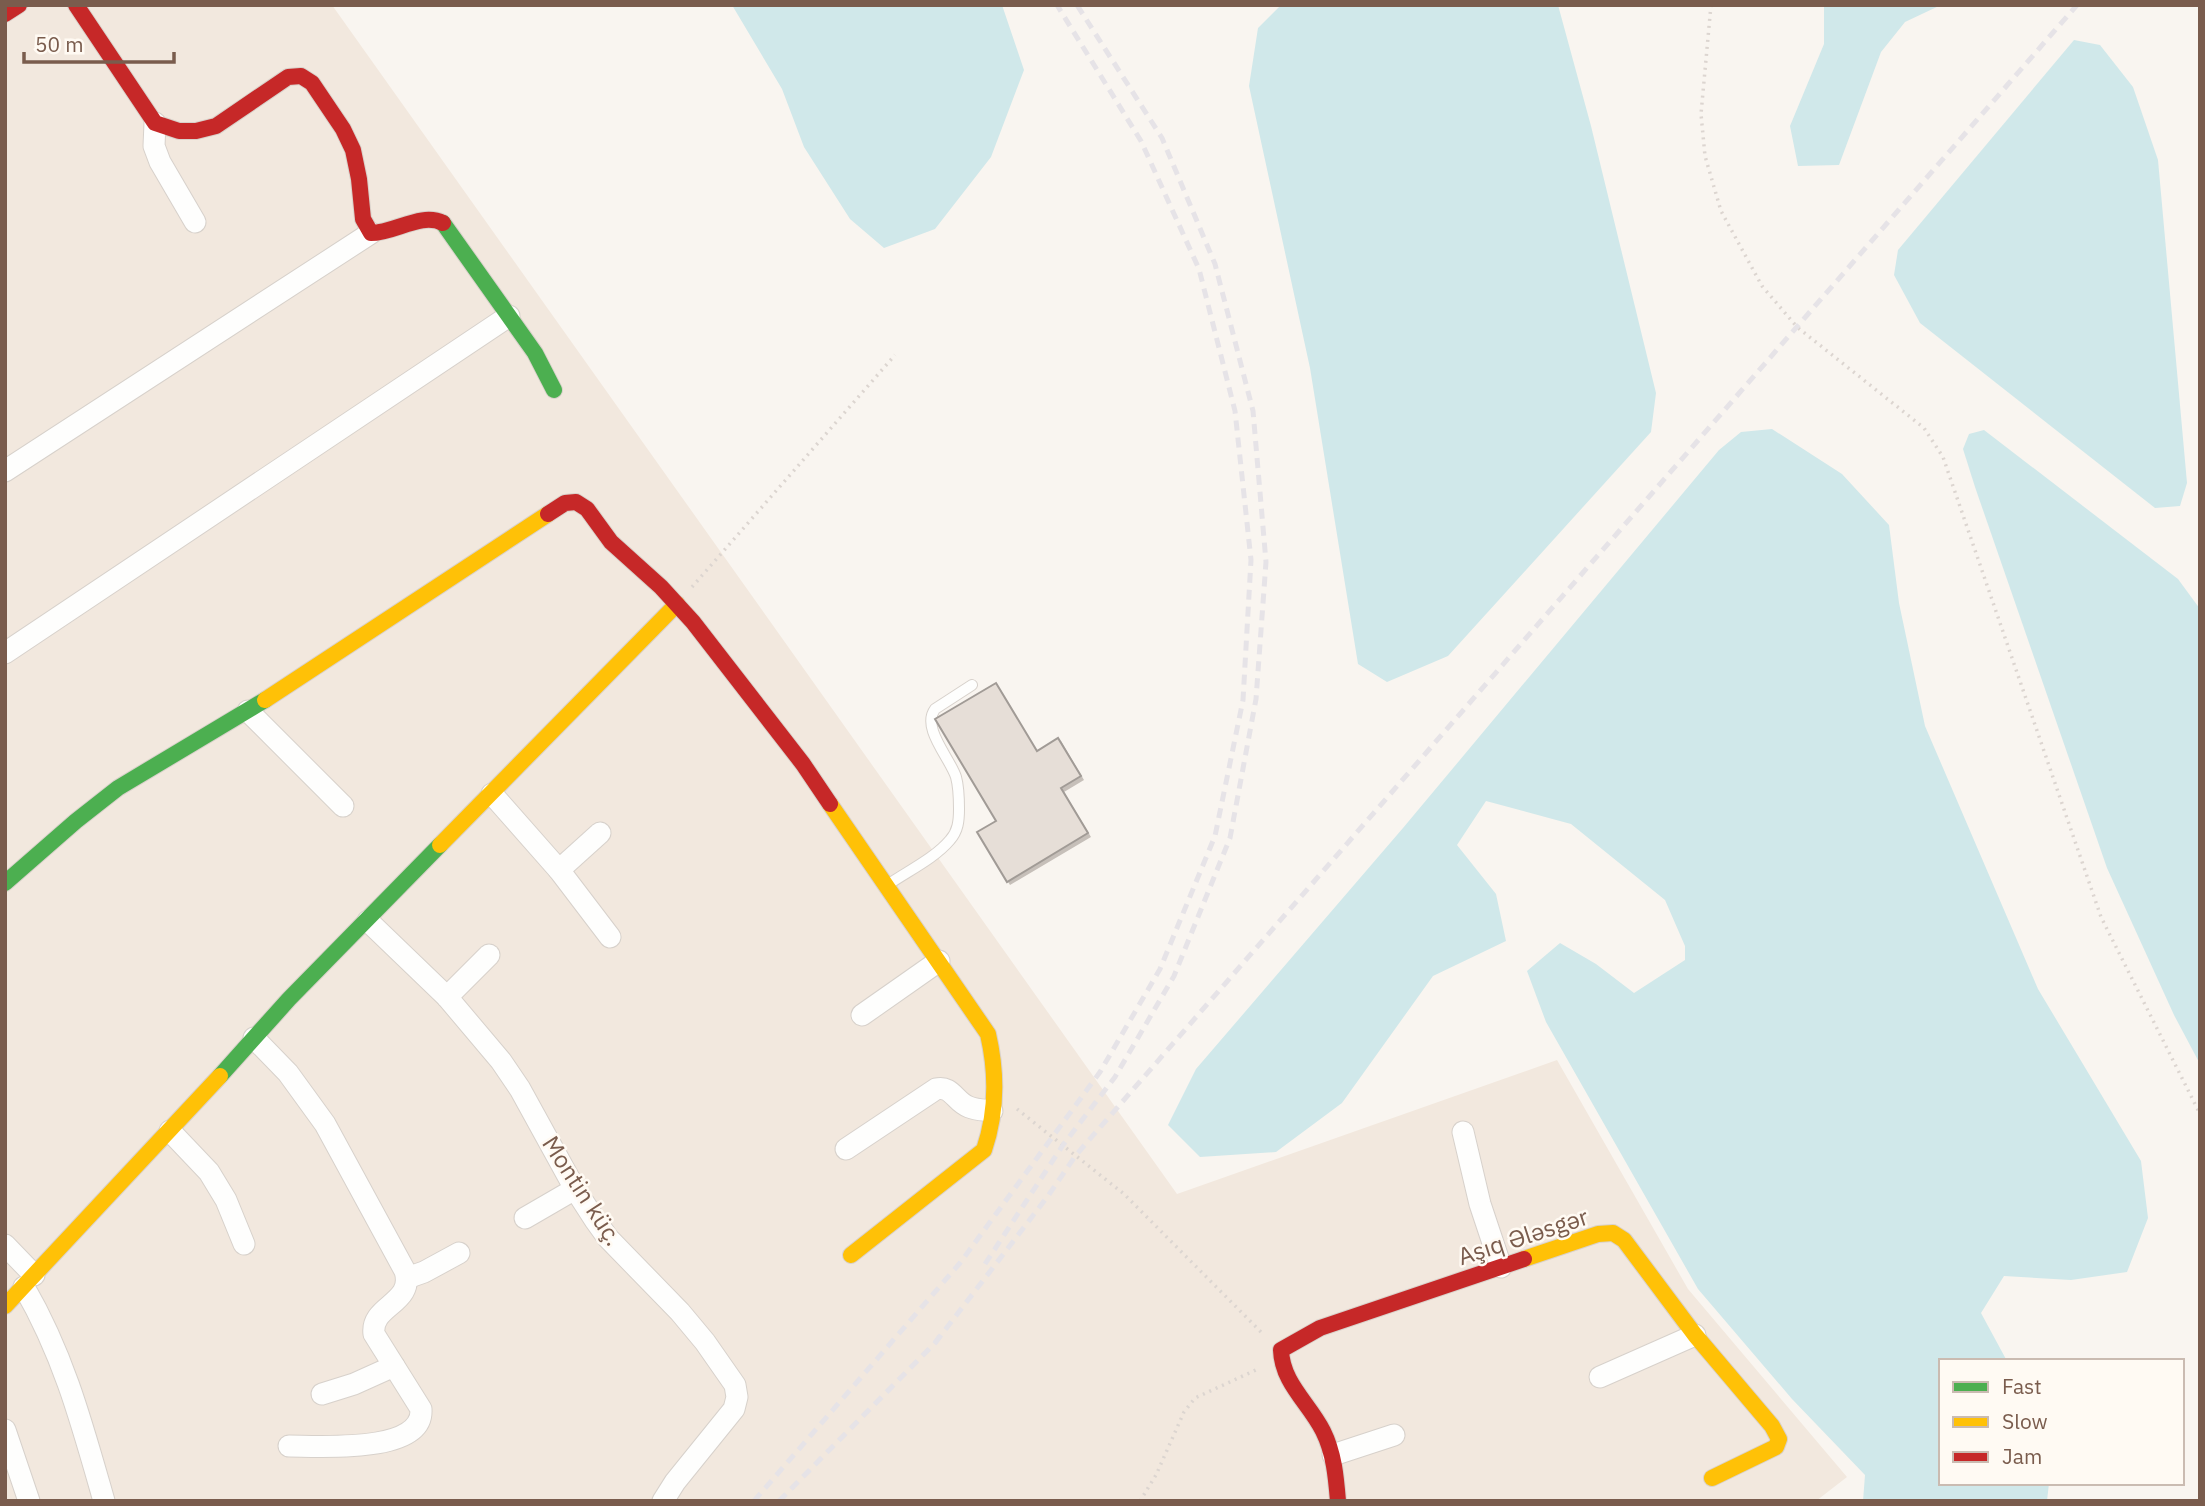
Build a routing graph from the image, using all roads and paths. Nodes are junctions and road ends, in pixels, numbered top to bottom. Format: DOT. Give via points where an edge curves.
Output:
graph roads {
  1 [pos="19,5"];
  2 [pos="76,5"];
  3 [pos="1711,5"];
  4 [pos="5,15"];
  5 [pos="155,123"];
  6 [pos="195,222"];
  7 [pos="372,233"];
  8 [pos="509,316"];
  9 [pos="895,355"];
  10 [pos="554,390"];
  11 [pos="5,471"];
  12 [pos="677,604"];
  13 [pos="5,653"];
  14 [pos="972,685"];
  15 [pos="248,711"];
  16 [pos="492,794"];
  17 [pos="343,806"];
  18 [pos="600,833"];
  19 [pos="559,870"];
  20 [pos="5,883"];
  21 [pos="887,886"];
  22 [pos="368,921"];
  23 [pos="611,937"];
  24 [pos="489,955"];
  25 [pos="939,961"];
  26 [pos="447,997"];
  27 [pos="862,1015"];
  28 [pos="254,1038"];
  29 [pos="993,1103"];
  30 [pos="2200,1114"];
  31 [pos="170,1131"];
  32 [pos="1463,1132"];
  33 [pos="846,1149"];
  34 [pos="575,1189"];
  35 [pos="525,1218"];
  36 [pos="244,1244"];
  37 [pos="5,1245"];
  38 [pos="459,1253"];
  39 [pos="851,1255"];
  40 [pos="1501,1267"];
  41 [pos="407,1278"];
  42 [pos="29,1281"];
  43 [pos="5,1306"];
  44 [pos="1695,1335"];
  45 [pos="1280,1355"];
  46 [pos="394,1366"];
  47 [pos="1600,1377"];
  48 [pos="322,1394"];
  49 [pos="5,1430"];
  50 [pos="1394,1435"];
  51 [pos="289,1446"];
  52 [pos="1333,1455"];
  53 [pos="1712,1478"];
  54 [pos="29,1501"];
  55 [pos="104,1501"];
  56 [pos="663,1501"];
  57 [pos="1140,1501"];
  58 [pos="1338,1501"];
  1 -- 4 [label="street"];
  2 -- 5 [label="street"];
  3 -- 30 [label="path" via="1701,114 1705,156 1721,211 1762,286 1797,327 1924,428 1943,457 2101,917"];
  5 -- 6 [label="street" via="154,146 160,162"];
  5 -- 7 [label="street" via="179,131 216,126 288,77 301,76 312,83 353,150 363,219"];
  7 -- 8 [label="street" via="383,234 424,220 445,224"];
  7 -- 11 [label="street"];
  8 -- 10 [label="street"];
  8 -- 13 [label="street"];
  9 -- 12 [label="path"];
  12 -- 15 [label="street" via="611,542 587,509 576,502 565,503"];
  12 -- 16 [label="street"];
  12 -- 21 [label="street" via="803,764"];
  14 -- 21 [label="lane" via="935,709 930,725 956,776 959,824 944,846"];
  15 -- 17 [label="street"];
  15 -- 20 [label="street" via="110,794"];
  16 -- 19 [label="street"];
  16 -- 22 [label="street"];
  18 -- 19 [label="street"];
  19 -- 23 [label="street"];
  21 -- 25 [label="street"];
  22 -- 26 [label="street, Montin küç."];
  22 -- 28 [label="street"];
  24 -- 26 [label="street"];
  25 -- 27 [label="street"];
  25 -- 29 [label="street" via="988,1034 995,1058"];
  26 -- 34 [label="street, Montin küç." via="520,1089"];
  28 -- 31 [label="street"];
  28 -- 41 [label="street" via="325,1124"];
  29 -- 33 [label="street" via="967,1107 948,1089 936,1089"];
  29 -- 39 [label="street" via="985,1150"];
  29 -- 45 [label="path" via="1013,1105 1125,1194"];
  31 -- 36 [label="street" via="209,1172"];
  31 -- 42 [label="street"];
  32 -- 40 [label="street"];
  34 -- 35 [label="street"];
  34 -- 56 [label="street, Montin küç." via="608,1238 680,1312 735,1385 734,1409"];
  37 -- 42 [label="street"];
  38 -- 41 [label="street"];
  40 -- 44 [label="street, Aşıq Ələsgər" via="1613,1233 1624,1240"];
  40 -- 45 [label="street, Aşıq Ələsgər" via="1320,1328"];
  41 -- 46 [label="street" via="400,1298 372,1325"];
  42 -- 43 [label="street"];
  42 -- 55 [label="street" via="77,1406"];
  44 -- 47 [label="street"];
  44 -- 53 [label="street, Aşıq Ələsgər" via="1779,1440 1776,1447"];
  45 -- 52 [label="street" via="1283,1371 1323,1430"];
  45 -- 57 [label="path" via="1195,1398"];
  46 -- 48 [label="street"];
  46 -- 51 [label="street" via="421,1409 417,1426 385,1441"];
  49 -- 54 [label="street"];
  50 -- 52 [label="street"];
  52 -- 58 [label="street"];
}
